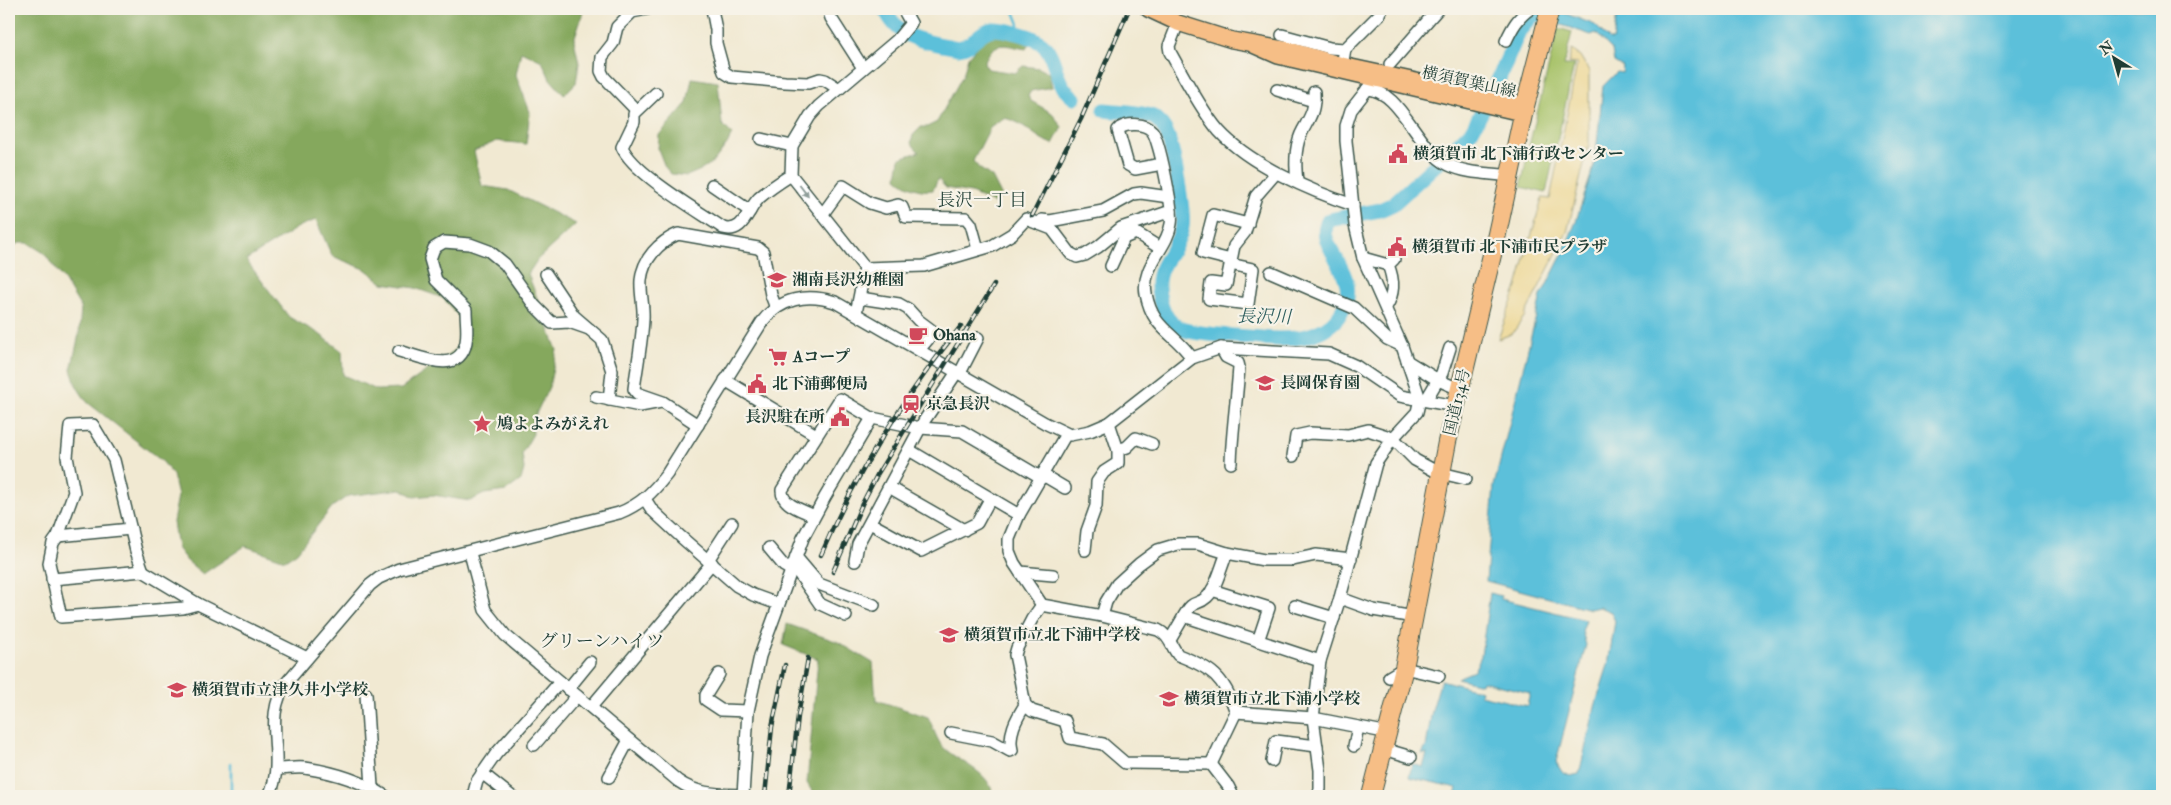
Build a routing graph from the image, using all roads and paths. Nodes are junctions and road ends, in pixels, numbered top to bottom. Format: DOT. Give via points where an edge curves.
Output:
graph roads {
  1 [pos="647,9"];
  2 [pos="712,9"];
  3 [pos="828,9"];
  4 [pos="903,9"];
  5 [pos="1148,9"];
  6 [pos="1382,9"];
  7 [pos="1438,9"];
  8 [pos="1530,9"];
  9 [pos="1548,16"];
  10 [pos="1178,23"];
  11 [pos="1282,35"];
  12 [pos="1506,41"];
  13 [pos="1345,50"];
  14 [pos="1390,64"];
  15 [pos="863,68"];
  16 [pos="1342,68"];
  17 [pos="839,89"];
  18 [pos="1277,90"];
  19 [pos="656,93"];
  20 [pos="636,110"];
  21 [pos="1524,110"];
  22 [pos="762,139"];
  23 [pos="792,146"];
  24 [pos="1162,164"];
  25 [pos="1276,173"];
  26 [pos="792,174"];
  27 [pos="1509,176"];
  28 [pos="1297,181"];
  29 [pos="712,185"];
  30 [pos="1169,197"];
  31 [pos="1353,209"];
  32 [pos="750,211"];
  33 [pos="1172,211"];
  34 [pos="822,215"];
  35 [pos="1248,224"];
  36 [pos="1039,225"];
  37 [pos="1160,248"];
  38 [pos="978,249"];
  39 [pos="1363,258"];
  40 [pos="1230,262"];
  41 [pos="1111,266"];
  42 [pos="866,268"];
  43 [pos="1271,272"];
  44 [pos="546,274"];
  45 [pos="860,298"];
  46 [pos="1386,307"];
  47 [pos="776,308"];
  48 [pos="856,313"];
  49 [pos="589,328"];
  50 [pos="978,338"];
  51 [pos="1402,346"];
  52 [pos="1221,348"];
  53 [pos="1450,348"];
  54 [pos="399,350"];
  55 [pos="919,350"];
  56 [pos="1192,358"];
  57 [pos="1407,361"];
  58 [pos="959,373"];
  59 [pos="725,380"];
  60 [pos="1438,380"];
  61 [pos="1459,389"];
  62 [pos="596,397"];
  63 [pos="609,400"];
  64 [pos="1423,400"];
  65 [pos="663,402"];
  66 [pos="1455,406"];
  67 [pos="872,418"];
  68 [pos="1109,423"];
  69 [pos="698,425"];
  70 [pos="920,428"];
  71 [pos="1066,434"];
  72 [pos="816,435"];
  73 [pos="1393,438"];
  74 [pos="1152,444"];
  75 [pos="909,450"];
  76 [pos="1118,450"];
  77 [pos="1293,456"];
  78 [pos="1231,463"];
  79 [pos="1440,473"];
  80 [pos="1042,476"];
  81 [pos="1466,479"];
  82 [pos="889,487"];
  83 [pos="1065,488"];
  84 [pos="645,499"];
  85 [pos="990,499"];
  86 [pos="1019,515"];
  87 [pos="814,516"];
  88 [pos="870,522"];
  89 [pos="732,523"];
  90 [pos="131,529"];
  91 [pos="964,530"];
  92 [pos="58,536"];
  93 [pos="770,548"];
  94 [pos="1085,550"];
  95 [pos="470,553"];
  96 [pos="1226,553"];
  97 [pos="1351,559"];
  98 [pos="855,561"];
  99 [pos="710,562"];
  100 [pos="793,564"];
  101 [pos="143,571"];
  102 [pos="1020,572"];
  103 [pos="1053,575"];
  104 [pos="52,580"];
  105 [pos="1212,590"];
  106 [pos="1340,598"];
  107 [pos="198,604"];
  108 [pos="778,604"];
  109 [pos="874,605"];
  110 [pos="1042,606"];
  111 [pos="1295,606"];
  112 [pos="846,616"];
  113 [pos="1102,616"];
  114 [pos="1184,616"];
  115 [pos="1414,617"];
  116 [pos="1334,618"];
  117 [pos="1170,640"];
  118 [pos="1258,641"];
  119 [pos="307,658"];
  120 [pos="590,662"];
  121 [pos="1320,662"];
  122 [pos="1404,668"];
  123 [pos="719,674"];
  124 [pos="1439,676"];
  125 [pos="1389,677"];
  126 [pos="568,689"];
  127 [pos="366,694"];
  128 [pos="1025,705"];
  129 [pos="591,707"];
  130 [pos="748,711"];
  131 [pos="1236,712"];
  132 [pos="1313,718"];
  133 [pos="1358,727"];
  134 [pos="951,733"];
  135 [pos="629,740"];
  136 [pos="1386,741"];
  137 [pos="534,745"];
  138 [pos="1317,746"];
  139 [pos="1354,746"];
  140 [pos="1411,757"];
  141 [pos="1272,761"];
  142 [pos="1211,764"];
  143 [pos="277,770"];
  144 [pos="482,773"];
  145 [pos="609,777"];
  146 [pos="372,787"];
  147 [pos="269,796"];
  148 [pos="385,796"];
  149 [pos="473,796"];
  150 [pos="511,796"];
  151 [pos="743,796"];
  152 [pos="1233,796"];
  153 [pos="1318,796"];
  154 [pos="1371,796"];
  1 -- 20 [label="street" via="632,12 617,27 613,43 602,60 604,78"];
  2 -- 17 [label="street" via="724,72 732,77 785,82 808,83 820,78"];
  3 -- 15 [label="street"];
  4 -- 15 [label="street" via="911,23 898,40"];
  5 -- 10 [label="main road, 横須賀葉山線"];
  6 -- 13 [label="street"];
  7 -- 14 [label="street"];
  8 -- 12 [label="street" via="1512,26"];
  9 -- 21 [label="highway, 国道134号"];
  10 -- 16 [label="main road, 横須賀葉山線" via="1253,45 1289,50"];
  10 -- 25 [label="street" via="1169,46 1170,52 1212,122 1227,139"];
  11 -- 13 [label="street"];
  13 -- 16 [label="street"];
  15 -- 17 [label="street"];
  16 -- 21 [label="main road, 横須賀葉山線" via="1503,104 1519,104"];
  17 -- 23 [label="street" via="810,116"];
  18 -- 28 [label="street" via="1314,96 1311,117 1302,130 1298,146"];
  19 -- 20 [label="street"];
  20 -- 32 [label="street" via="622,147 650,178 722,228 735,229"];
  21 -- 27 [label="highway, 国道134号"];
  22 -- 23 [label="street"];
  23 -- 26 [label="street"];
  24 -- 24 [label="street" via="1152,130 1139,125 1122,126 1118,130 1128,165 1135,169"];
  24 -- 30 [label="street"];
  25 -- 28 [label="street"];
  25 -- 35 [label="street" via="1256,196"];
  26 -- 32 [label="street" via="757,200"];
  26 -- 34 [label="street, one-way"];
  27 -- 31 [label="street" via="1448,165 1430,152 1387,96 1368,88 1351,110 1346,126"];
  27 -- 61 [label="highway, 国道134号"];
  28 -- 31 [label="street"];
  29 -- 32 [label="street"];
  30 -- 33 [label="street"];
  30 -- 36 [label="street" via="1141,192 1103,211 1042,220"];
  31 -- 39 [label="street"];
  33 -- 36 [label="street" via="1121,228 1098,248 1077,257 1052,229"];
  33 -- 37 [label="street" via="1171,224"];
  34 -- 38 [label="street" via="843,186 870,203 886,208 898,205 906,217 966,218"];
  34 -- 42 [label="street"];
  35 -- 40 [label="street" via="1234,246"];
  35 -- 40 [label="street" via="1213,215 1203,253"];
  36 -- 38 [label="street" via="1024,219 1003,240"];
  37 -- 41 [label="street" via="1136,233 1124,238"];
  37 -- 56 [label="street" via="1147,276 1150,312"];
  38 -- 42 [label="street" via="919,267"];
  39 -- 46 [label="street"];
  39 -- 46 [label="street" via="1391,262 1391,300"];
  40 -- 40 [label="street" via="1226,285 1211,283 1208,299 1248,304 1252,269"];
  42 -- 45 [label="street"];
  43 -- 51 [label="street" via="1354,308 1387,338"];
  44 -- 49 [label="street" via="574,316"];
  45 -- 48 [label="street"];
  45 -- 55 [label="street" via="899,304 908,309 934,332"];
  46 -- 51 [label="street"];
  47 -- 48 [label="street" via="808,297 835,302"];
  47 -- 59 [label="street" via="762,322"];
  47 -- 65 [label="street" via="763,252 758,248 678,234 667,238 654,250 641,279 643,319 634,389"];
  48 -- 55 [label="street"];
  49 -- 54 [label="street" via="569,322 552,324 505,264 489,250 470,244 444,242 434,248 430,259 436,280 466,310 466,341 462,355 457,360 443,362"];
  49 -- 63 [label="street" via="602,340 611,366"];
  50 -- 58 [label="street"];
  51 -- 57 [label="street"];
  52 -- 56 [label="street"];
  52 -- 64 [label="street" via="1329,354 1356,366 1400,396"];
  52 -- 78 [label="street" via="1226,357 1238,363 1239,368"];
  53 -- 60 [label="street"];
  55 -- 58 [label="street"];
  56 -- 68 [label="street"];
  57 -- 60 [label="street"];
  57 -- 64 [label="street"];
  58 -- 70 [label="street"];
  58 -- 71 [label="street"];
  59 -- 69 [label="street"];
  59 -- 72 [label="street"];
  60 -- 61 [label="street"];
  60 -- 64 [label="street"];
  61 -- 66 [label="highway, 国道134号"];
  62 -- 63 [label="street"];
  63 -- 65 [label="street" via="640,406"];
  64 -- 66 [label="street"];
  64 -- 73 [label="street" via="1417,412"];
  65 -- 69 [label="street"];
  66 -- 79 [label="highway, 国道134号"];
  67 -- 70 [label="street"];
  67 -- 72 [label="street" via="840,399"];
  67 -- 87 [label="street"];
  68 -- 71 [label="street" via="1080,434"];
  68 -- 76 [label="street"];
  69 -- 84 [label="street" via="667,474"];
  70 -- 75 [label="street"];
  70 -- 80 [label="street" via="962,431"];
  71 -- 80 [label="street"];
  72 -- 87 [label="street" via="782,490 785,501"];
  73 -- 77 [label="street" via="1368,430 1348,434 1310,432 1296,436"];
  73 -- 79 [label="street" via="1415,460"];
  73 -- 97 [label="street" via="1376,463"];
  74 -- 76 [label="street" via="1136,438"];
  75 -- 82 [label="street"];
  75 -- 85 [label="street"];
  76 -- 94 [label="street" via="1118,464 1104,472 1096,482 1096,506"];
  79 -- 81 [label="street"];
  79 -- 115 [label="highway, 国道134号"];
  80 -- 83 [label="street"];
  80 -- 86 [label="street"];
  82 -- 88 [label="street"];
  82 -- 91 [label="street"];
  84 -- 95 [label="street" via="619,514"];
  84 -- 99 [label="street" via="680,538"];
  85 -- 86 [label="street"];
  85 -- 91 [label="street" via="977,523"];
  86 -- 102 [label="street" via="1009,539 1009,551"];
  87 -- 100 [label="street"];
  88 -- 91 [label="street" via="921,551"];
  88 -- 98 [label="street" via="858,544"];
  89 -- 99 [label="street"];
  90 -- 92 [label="street"];
  90 -- 92 [label="street" via="114,460 102,437 93,425 70,426 67,457 74,492"];
  90 -- 101 [label="street"];
  92 -- 104 [label="street" via="52,543 49,563"];
  93 -- 100 [label="street" via="784,566"];
  95 -- 119 [label="street" via="398,570 379,578 362,593"];
  95 -- 126 [label="street" via="481,600 490,617 505,635"];
  96 -- 97 [label="street" via="1264,560 1293,560 1316,555"];
  96 -- 105 [label="street"];
  96 -- 113 [label="street" via="1198,544 1178,544 1158,550 1117,584"];
  97 -- 106 [label="street"];
  99 -- 108 [label="street" via="745,591"];
  99 -- 129 [label="street"];
  100 -- 108 [label="street"];
  100 -- 109 [label="street" via="819,584"];
  100 -- 112 [label="street" via="820,604"];
  101 -- 104 [label="street"];
  101 -- 107 [label="street"];
  102 -- 103 [label="street"];
  102 -- 110 [label="street"];
  104 -- 107 [label="street" via="61,617 183,608"];
  105 -- 114 [label="street" via="1207,598 1191,604"];
  105 -- 118 [label="street" via="1269,608"];
  106 -- 115 [label="street" via="1373,610"];
  106 -- 116 [label="street"];
  107 -- 119 [label="street"];
  108 -- 130 [label="street" via="758,664"];
  110 -- 113 [label="street"];
  110 -- 128 [label="street" via="1021,638 1015,656"];
  111 -- 116 [label="street"];
  113 -- 117 [label="street" via="1158,630"];
  114 -- 117 [label="street"];
  114 -- 118 [label="street"];
  115 -- 122 [label="highway, 国道134号"];
  116 -- 121 [label="street"];
  117 -- 131 [label="street" via="1178,655 1203,665 1218,676"];
  118 -- 121 [label="street"];
  119 -- 143 [label="street" via="287,682 275,706"];
  120 -- 126 [label="street"];
  121 -- 132 [label="street"];
  122 -- 124 [label="street"];
  122 -- 125 [label="street"];
  122 -- 136 [label="highway, 国道134号"];
  123 -- 130 [label="street" via="706,700 721,710"];
  126 -- 129 [label="street"];
  126 -- 137 [label="street"];
  126 -- 144 [label="street" via="496,754"];
  127 -- 146 [label="street"];
  128 -- 134 [label="street" via="1016,719 1010,751 992,741"];
  128 -- 142 [label="street" via="1032,711 1065,721 1070,738 1103,744 1125,763"];
  129 -- 135 [label="street"];
  130 -- 151 [label="street"];
  131 -- 132 [label="street"];
  131 -- 142 [label="street"];
  132 -- 133 [label="street"];
  132 -- 138 [label="street"];
  133 -- 136 [label="street"];
  133 -- 139 [label="street"];
  135 -- 145 [label="street"];
  135 -- 151 [label="street" via="667,774 692,790"];
  136 -- 140 [label="street"];
  136 -- 154 [label="highway, 国道134号"];
  138 -- 141 [label="street" via="1276,741"];
  138 -- 153 [label="street" via="1320,770"];
  142 -- 152 [label="street"];
  143 -- 146 [label="street" via="303,767"];
  143 -- 147 [label="street"];
  144 -- 149 [label="street"];
  144 -- 150 [label="street"];
  146 -- 148 [label="street"];
}
